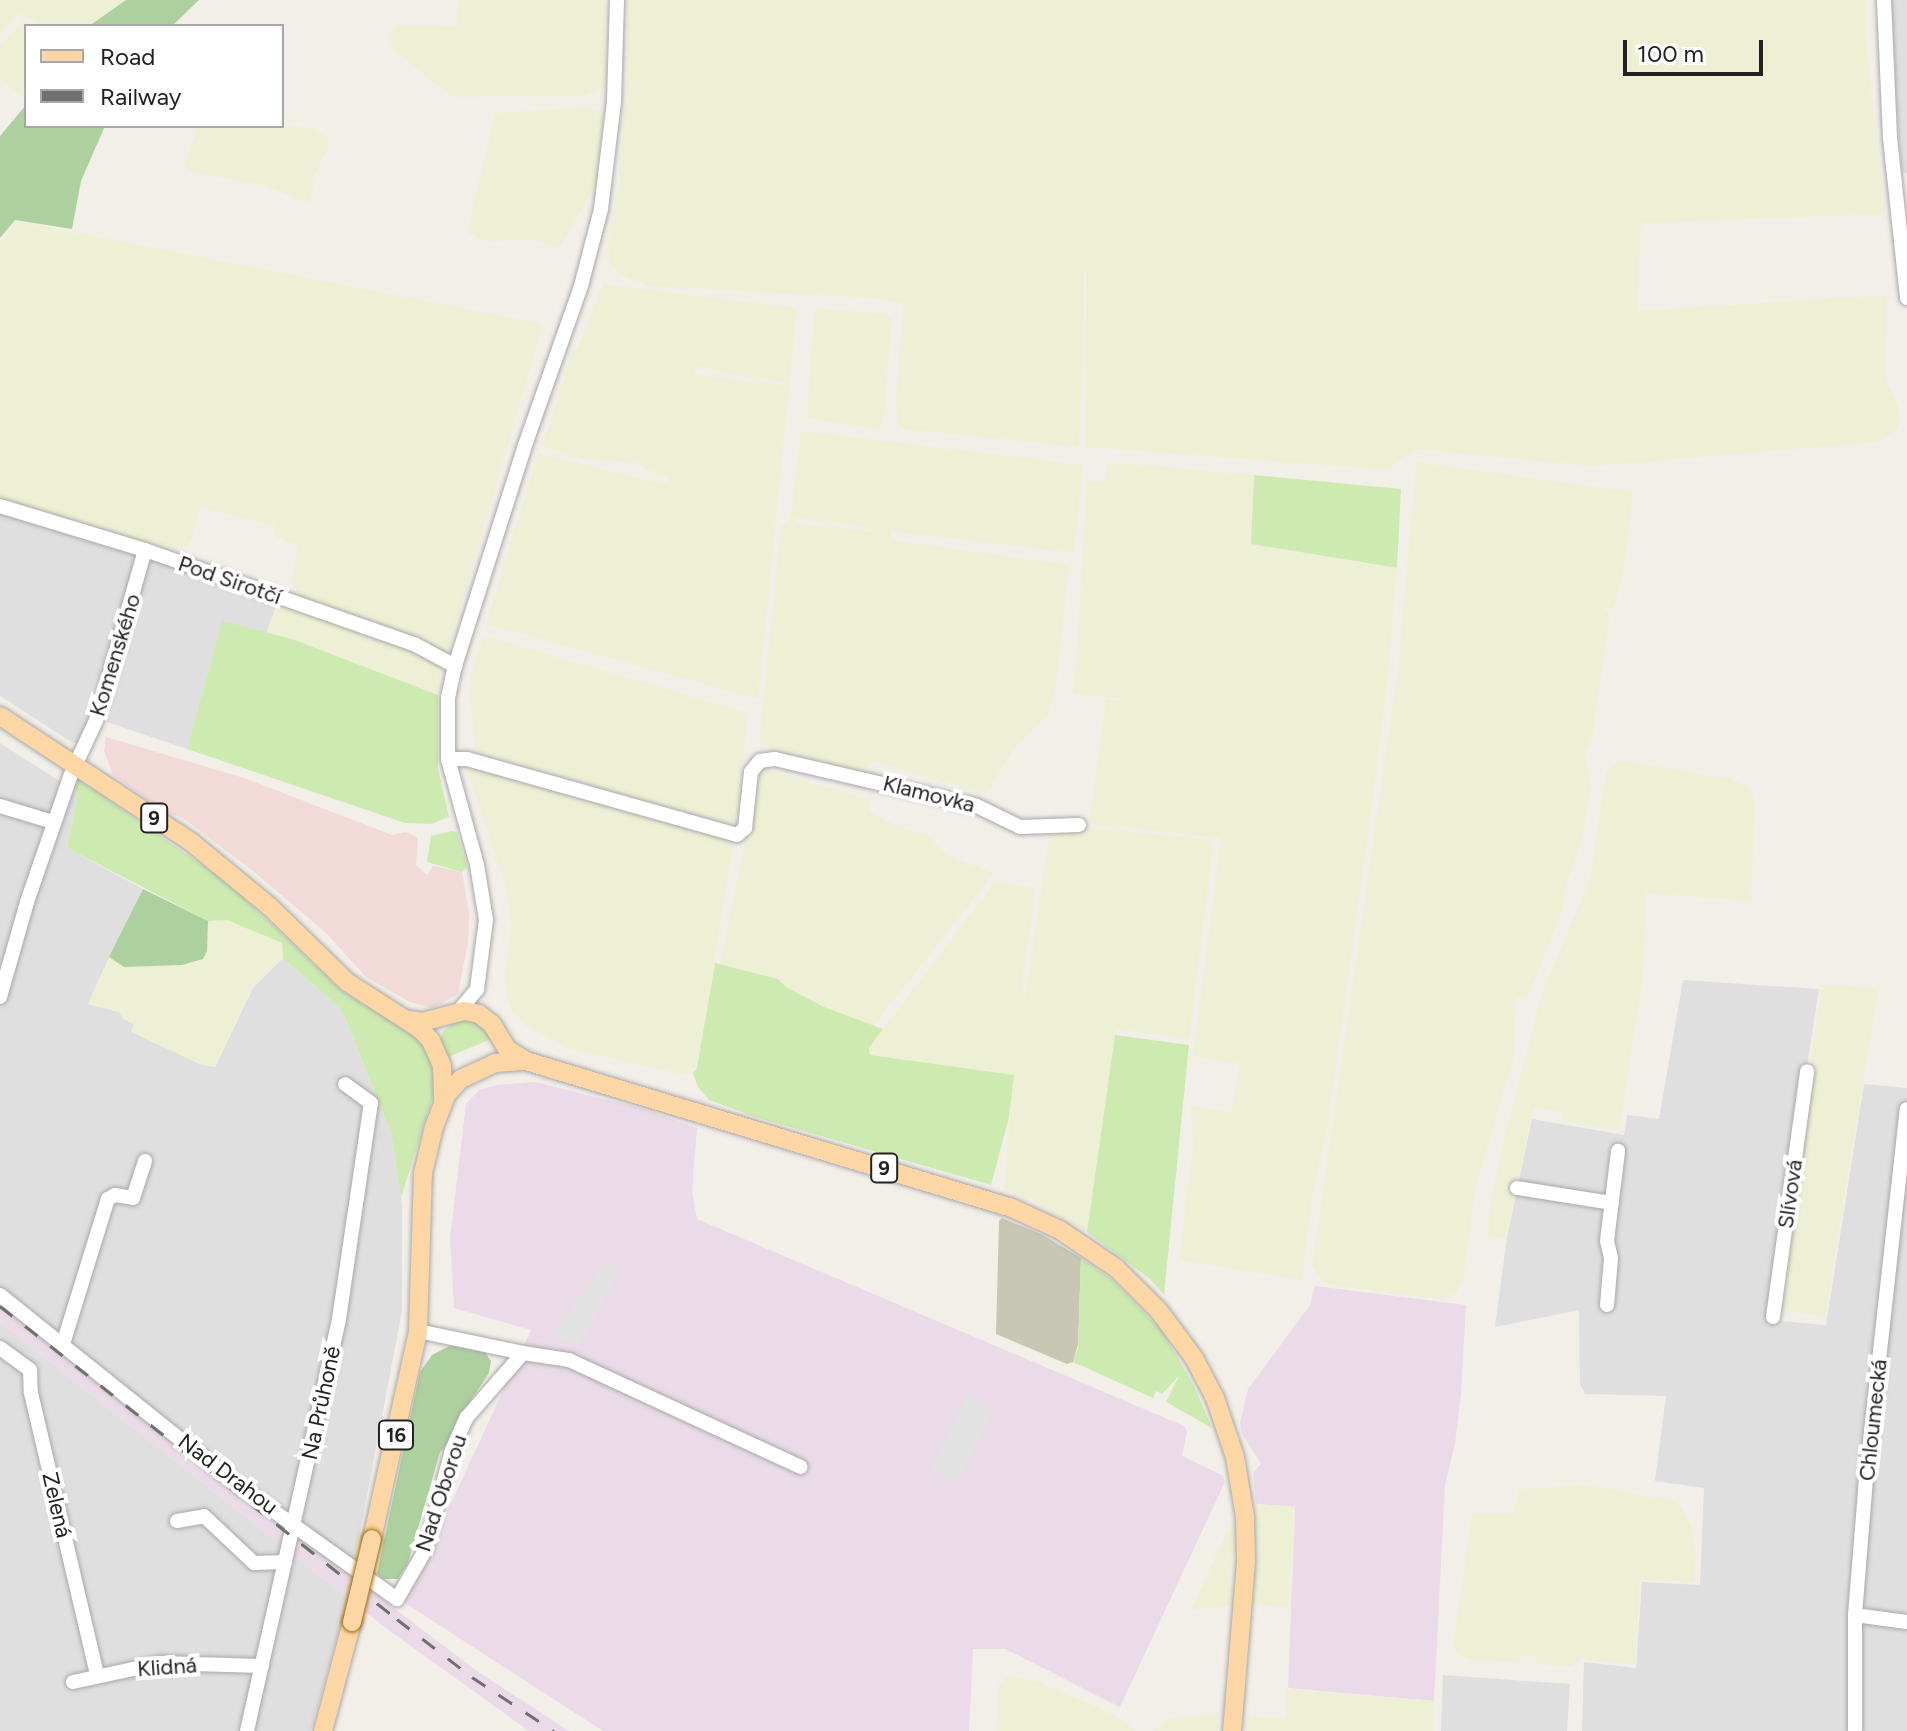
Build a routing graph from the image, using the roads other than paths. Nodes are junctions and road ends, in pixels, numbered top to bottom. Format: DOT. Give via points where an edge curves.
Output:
graph roads {
  1 [pos="617,0"];
  2 [pos="1884,0"];
  3 [pos="1907,298"];
  4 [pos="0,506"];
  5 [pos="145,550"];
  6 [pos="455,666"];
  7 [pos="0,716"];
  8 [pos="79,757"];
  9 [pos="448,759"];
  10 [pos="71,774"];
  11 [pos="0,806"];
  12 [pos="53,822"];
  13 [pos="1079,825"];
  14 [pos="2,935"];
  15 [pos="17,939"];
  16 [pos="479,982"];
  17 [pos="0,997"];
  18 [pos="454,1014"];
  19 [pos="405,1019"];
  20 [pos="493,1027"];
  21 [pos="437,1054"];
  22 [pos="526,1061"];
  23 [pos="479,1070"];
  24 [pos="1807,1071"];
  25 [pos="345,1084"];
  26 [pos="443,1102"];
  27 [pos="1907,1109"];
  28 [pos="1618,1151"];
  29 [pos="145,1161"];
  30 [pos="1517,1188"];
  31 [pos="1612,1203"];
  32 [pos="0,1295"];
  33 [pos="1607,1305"];
  34 [pos="1773,1317"];
  35 [pos="418,1331"];
  36 [pos="63,1344"];
  37 [pos="0,1348"];
  38 [pos="523,1353"];
  39 [pos="801,1467"];
  40 [pos="177,1521"];
  41 [pos="294,1522"];
  42 [pos="285,1562"];
  43 [pos="397,1599"];
  44 [pos="1855,1615"];
  45 [pos="1907,1622"];
  46 [pos="262,1666"];
  47 [pos="97,1675"];
  48 [pos="73,1682"];
  49 [pos="247,1731"];
  50 [pos="323,1731"];
  51 [pos="1232,1731"];
  52 [pos="1855,1731"];
  1 -- 6 [label="street" via="614,101 601,209 581,286"];
  2 -- 3 [label="street" via="1890,138"];
  4 -- 5 [label="street, Pod Sirotčí"];
  5 -- 6 [label="street, Pod Sirotčí" via="414,644"];
  5 -- 8 [label="street, Komenského" via="96,721"];
  6 -- 9 [label="street" via="446,716"];
  7 -- 19 [label="main road, 9" via="191,842 261,898 347,982"];
  9 -- 13 [label="street, Klamovka" via="467,759 737,835 745,828 749,779 760,761 775,759 983,807 1020,827"];
  9 -- 16 [label="street" via="485,905"];
  10 -- 12 [label="street"];
  11 -- 12 [label="street"];
  12 -- 15 [label="street"];
  14 -- 15 [label="street"];
  15 -- 17 [label="street"];
  16 -- 18 [label="street"];
  16 -- 20 [label="street" via="481,1002"];
  18 -- 19 [label="main road, 9" via="422,1022"];
  18 -- 20 [label="main road, 9" via="474,1012"];
  18 -- 21 [label="main road" via="437,1030"];
  19 -- 21 [label="main road, 9" via="427,1035"];
  20 -- 22 [label="main road, 9" via="507,1049"];
  20 -- 23 [label="main road" via="497,1052"];
  21 -- 23 [label="main road, 9" via="453,1072"];
  21 -- 26 [label="main road, 16" via="445,1079"];
  22 -- 23 [label="main road, 9" via="504,1061"];
  22 -- 51 [label="main road, 9" via="1012,1208 1080,1242 1131,1281 1195,1361 1215,1398 1235,1457 1247,1550"];
  23 -- 26 [label="main road, 16" via="456,1083"];
  24 -- 34 [label="street, Slívová"];
  25 -- 41 [label="street, Na Průhoně" via="371,1103 339,1319"];
  26 -- 35 [label="main road, 16" via="423,1173"];
  27 -- 44 [label="street, Chloumecká"];
  28 -- 31 [label="street"];
  29 -- 36 [label="street" via="134,1197 108,1199"];
  30 -- 31 [label="street"];
  31 -- 33 [label="street"];
  32 -- 36 [label="street, Nad Drahou"];
  35 -- 38 [label="street"];
  35 -- 50 [label="main road, 16, bridge"];
  36 -- 41 [label="street, Nad Drahou" via="240,1487"];
  37 -- 47 [label="street, Zelená" via="30,1370"];
  38 -- 39 [label="street" via="569,1360"];
  38 -- 43 [label="street, Nad Oborou" via="467,1417 452,1450 426,1549"];
  40 -- 42 [label="street" via="204,1516 254,1563"];
  41 -- 42 [label="street, Na Průhoně"];
  41 -- 43 [label="street, Nad Drahou"];
  42 -- 46 [label="street, Na Průhoně"];
  44 -- 45 [label="street"];
  44 -- 52 [label="street, Chloumecká"];
  46 -- 47 [label="street, Klidná" via="160,1663"];
  46 -- 49 [label="street, Na Průhoně"];
  47 -- 48 [label="street, Klidná"];
}
